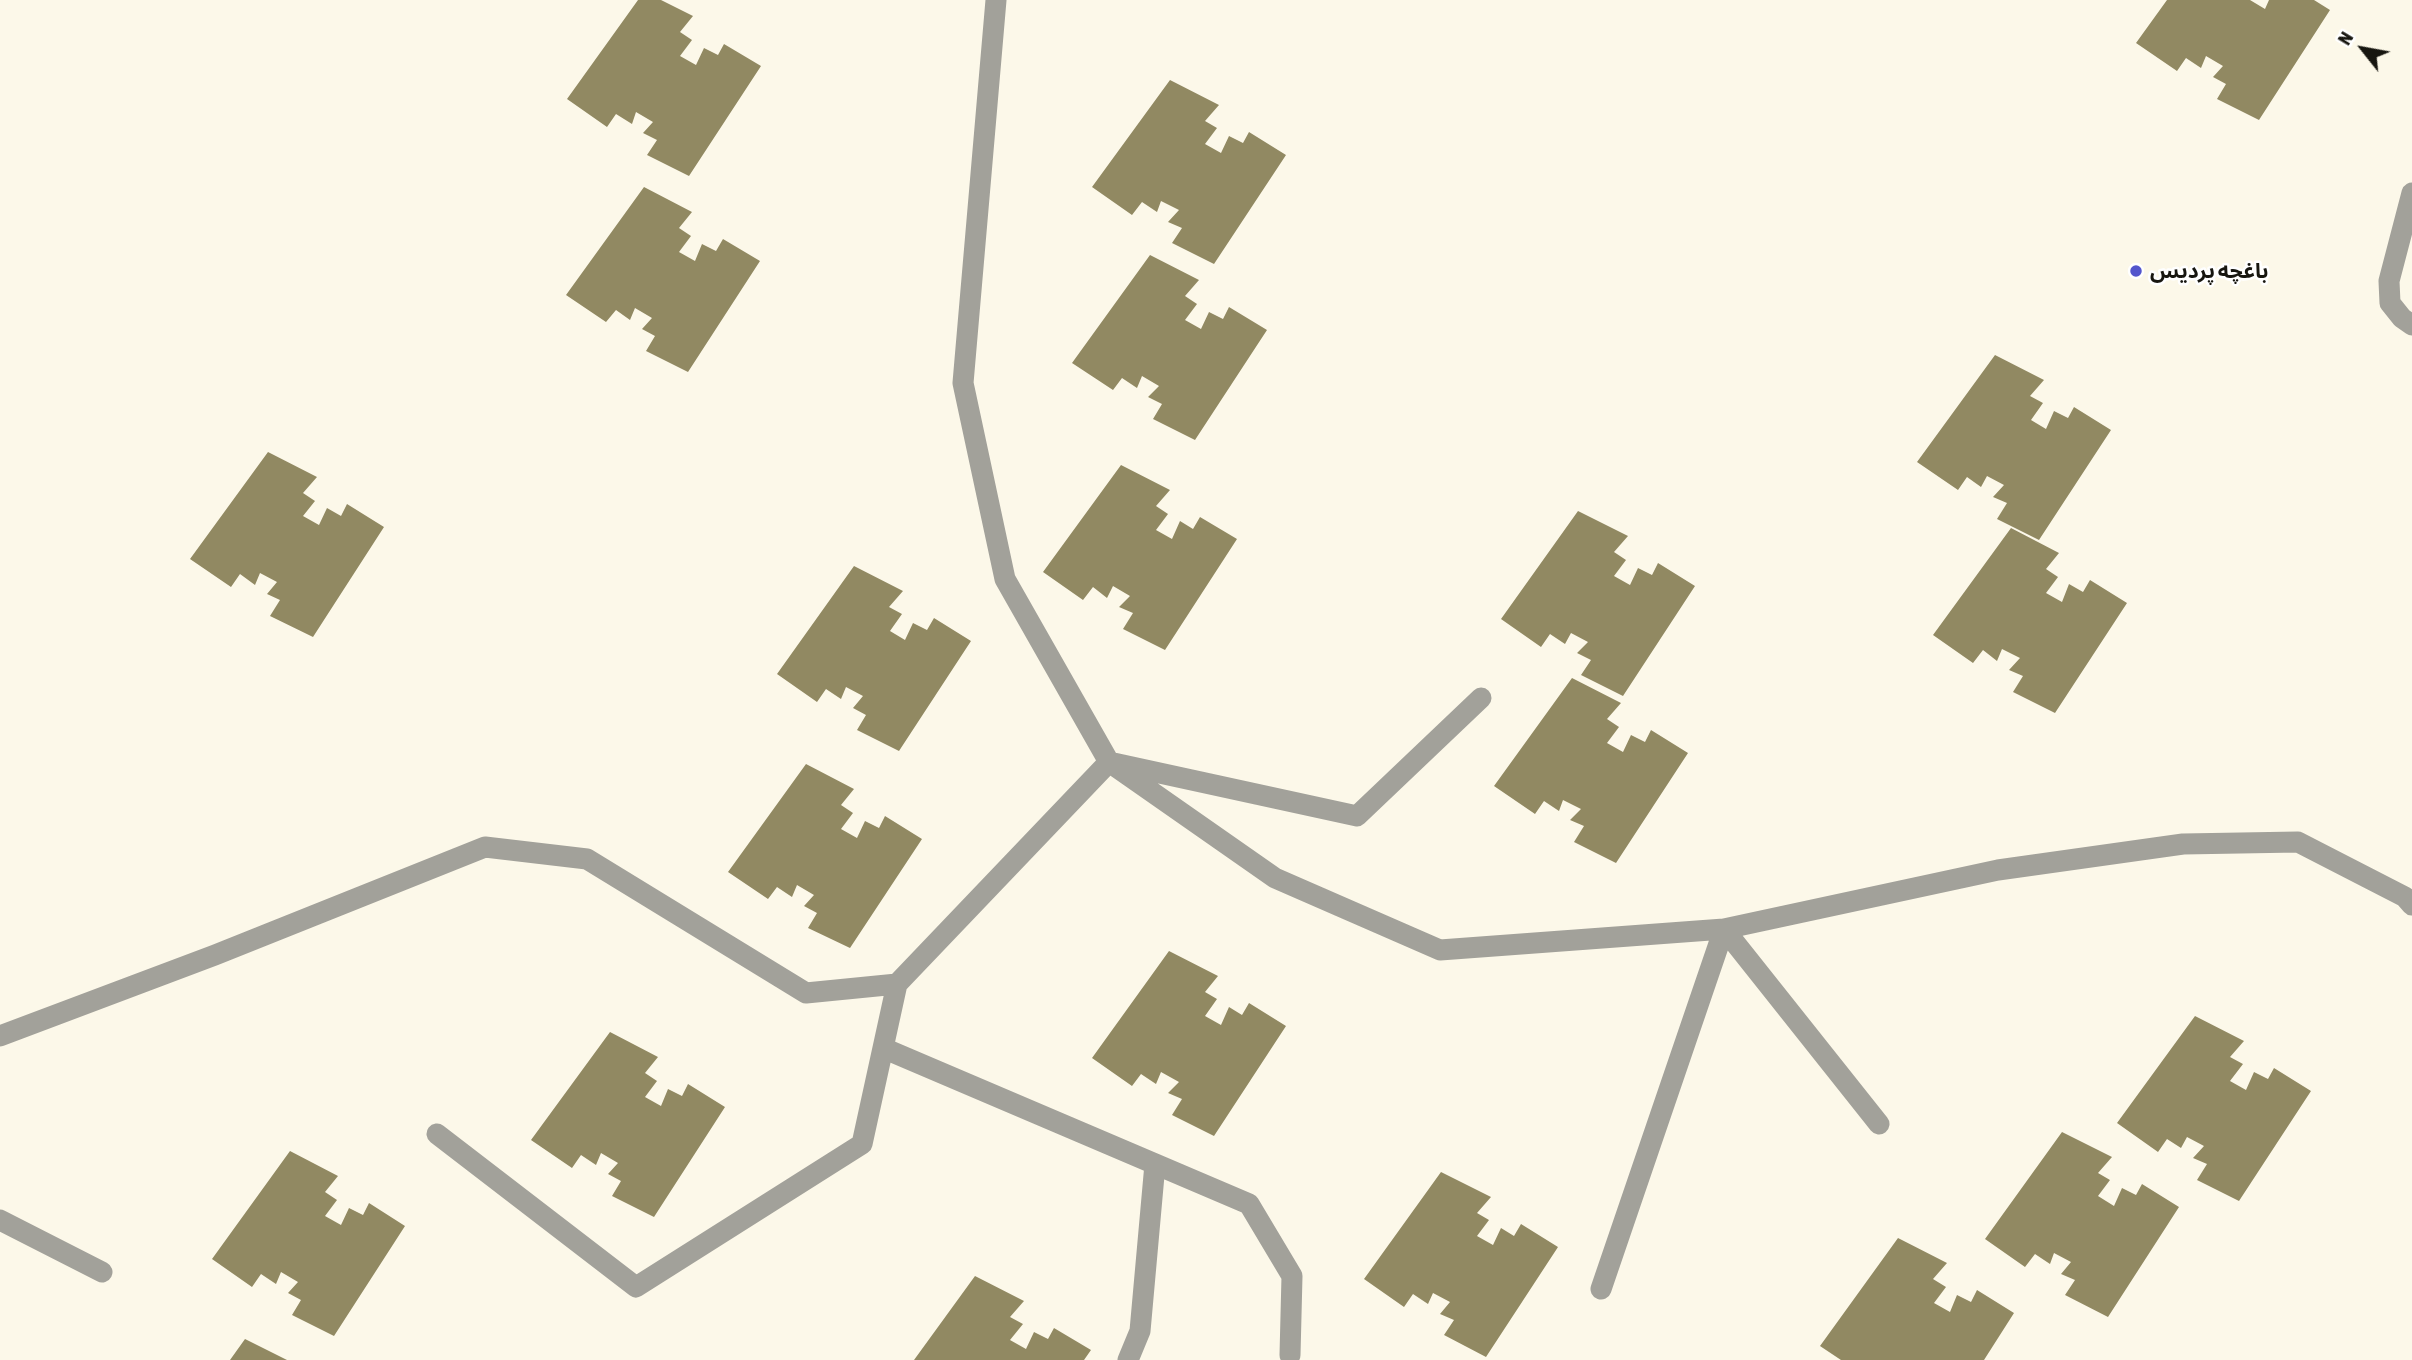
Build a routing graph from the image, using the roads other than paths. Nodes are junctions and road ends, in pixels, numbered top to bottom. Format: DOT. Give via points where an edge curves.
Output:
graph roads {
  1 [pos="996,0"];
  2 [pos="2412,193"];
  3 [pos="2412,325"];
  4 [pos="1481,698"];
  5 [pos="1109,762"];
  6 [pos="2412,905"];
  7 [pos="1724,929"];
  8 [pos="897,984"];
  9 [pos="0,1036"];
  10 [pos="883,1048"];
  11 [pos="1880,1124"];
  12 [pos="437,1134"];
  13 [pos="1155,1164"];
  14 [pos="0,1220"];
  15 [pos="102,1272"];
  16 [pos="1601,1289"];
  17 [pos="1290,1355"];
  18 [pos="1128,1360"];
  1 -- 5 [label="street" via="963,383 1005,579"];
  2 -- 3 [label="street" via="2389,281 2390,303"];
  4 -- 5 [label="street" via="1357,816"];
  5 -- 7 [label="street" via="1275,878 1440,950"];
  5 -- 8 [label="street"];
  6 -- 7 [label="street" via="2405,897 2298,842 2183,844 1998,870"];
  7 -- 11 [label="street"];
  7 -- 16 [label="street"];
  8 -- 9 [label="street" via="806,993 587,859 485,847"];
  8 -- 10 [label="street"];
  10 -- 12 [label="street" via="862,1144 636,1287"];
  10 -- 13 [label="street"];
  13 -- 17 [label="street" via="1249,1204 1292,1276"];
  13 -- 18 [label="street" via="1140,1331"];
  14 -- 15 [label="street"];
}
